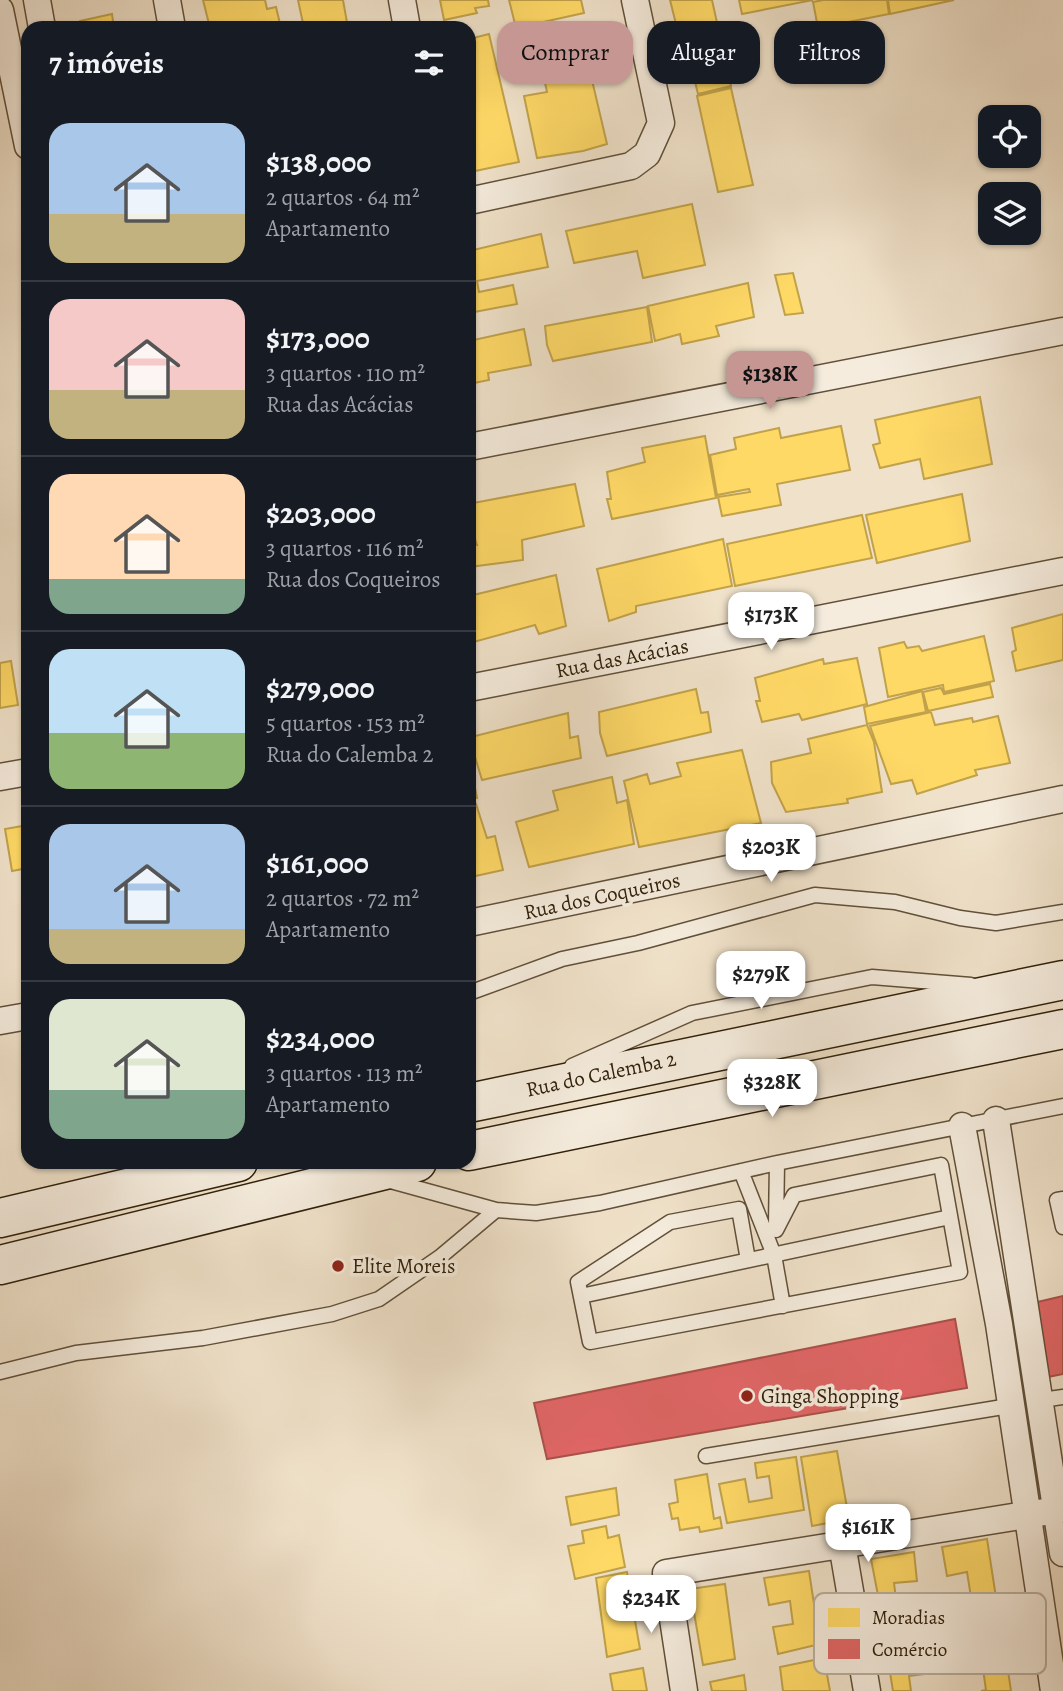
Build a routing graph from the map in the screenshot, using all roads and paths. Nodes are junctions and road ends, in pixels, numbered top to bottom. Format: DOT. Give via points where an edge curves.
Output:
graph roads {
  1 [pos="37,0"];
  2 [pos="167,0"];
  3 [pos="402,0"];
  4 [pos="635,0"];
  5 [pos="0,10"];
  6 [pos="42,21"];
  7 [pos="171,21"];
  8 [pos="406,21"];
  9 [pos="21,111"];
  10 [pos="476,199"];
  11 [pos="1063,331"];
  12 [pos="476,446"];
  13 [pos="1063,571"];
  14 [pos="476,687"];
  15 [pos="21,773"];
  16 [pos="0,777"];
  17 [pos="1063,799"];
  18 [pos="1063,912"];
  19 [pos="476,922"];
  20 [pos="1063,980"];
  21 [pos="476,991"];
  22 [pos="21,1017"];
  23 [pos="0,1021"];
  24 [pos="1063,1029"];
  25 [pos="998,1042"];
  26 [pos="1063,1043"];
  27 [pos="476,1101"];
  28 [pos="1063,1106"];
  29 [pos="996,1120"];
  30 [pos="961,1126"];
  31 [pos="476,1150"];
  32 [pos="777,1163"];
  33 [pos="207,1169"];
  34 [pos="382,1169"];
  35 [pos="741,1171"];
  36 [pos="362,1173"];
  37 [pos="1063,1199"];
  38 [pos="496,1210"];
  39 [pos="950,1217"];
  40 [pos="0,1218"];
  41 [pos="1063,1227"];
  42 [pos="776,1230"];
  43 [pos="774,1255"];
  44 [pos="748,1260"];
  45 [pos="0,1265"];
  46 [pos="581,1296"];
  47 [pos="783,1306"];
  48 [pos="0,1372"];
  49 [pos="1051,1399"];
  50 [pos="1011,1405"];
  51 [pos="706,1457"];
  52 [pos="1060,1510"];
  53 [pos="1026,1516"];
  54 [pos="842,1544"];
  55 [pos="1063,1553"];
  56 [pos="850,1593"];
  57 [pos="1038,1593"];
  58 [pos="1046,1641"];
  59 [pos="684,1691"];
  60 [pos="1054,1691"];
  1 -- 6 [label="street"];
  2 -- 7 [label="street"];
  3 -- 8 [label="street"];
  4 -- 10 [label="street" via="661,123 647,154 631,166"];
  5 -- 9 [label="street"];
  11 -- 12 [label="street"];
  13 -- 14 [label="street, Rua das Acácias"];
  15 -- 16 [label="street"];
  17 -- 19 [label="street, Rua dos Coqueiros"];
  18 -- 21 [label="lane" via="996,923 895,902 815,895 562,960"];
  20 -- 27 [label="main road, Rua do Calemba 2"];
  22 -- 23 [label="street"];
  24 -- 25 [label="main road"];
  25 -- 26 [label="lane"];
  25 -- 31 [label="main road"];
  28 -- 29 [label="lane"];
  29 -- 30 [label="lane"];
  29 -- 49 [label="street"];
  30 -- 32 [label="lane"];
  30 -- 50 [label="street"];
  32 -- 35 [label="lane"];
  32 -- 42 [label="lane"];
  33 -- 40 [label="main road"];
  34 -- 36 [label="main road"];
  35 -- 38 [label="lane" via="600,1203 536,1213"];
  35 -- 43 [label="lane"];
  36 -- 38 [label="lane"];
  36 -- 45 [label="main road"];
  37 -- 41 [label="lane" via="1057,1200"];
  38 -- 48 [label="lane" via="440,1257 379,1299 332,1314 202,1338 76,1353"];
  39 -- 42 [label="lane" via="941,1165 794,1195"];
  39 -- 43 [label="lane"];
  39 -- 47 [label="lane" via="960,1272"];
  42 -- 43 [label="lane"];
  43 -- 44 [label="lane"];
  43 -- 47 [label="lane"];
  44 -- 46 [label="lane"];
  44 -- 46 [label="lane" via="738,1209 670,1222 579,1282"];
  46 -- 47 [label="lane" via="590,1342"];
  49 -- 50 [label="lane"];
  49 -- 52 [label="street"];
  50 -- 51 [label="lane"];
  50 -- 53 [label="street"];
  52 -- 53 [label="street"];
  52 -- 55 [label="street"];
  53 -- 54 [label="street"];
  53 -- 57 [label="street"];
  54 -- 56 [label="street"];
  54 -- 59 [label="street" via="666,1573"];
  58 -- 60 [label="street"];
}
